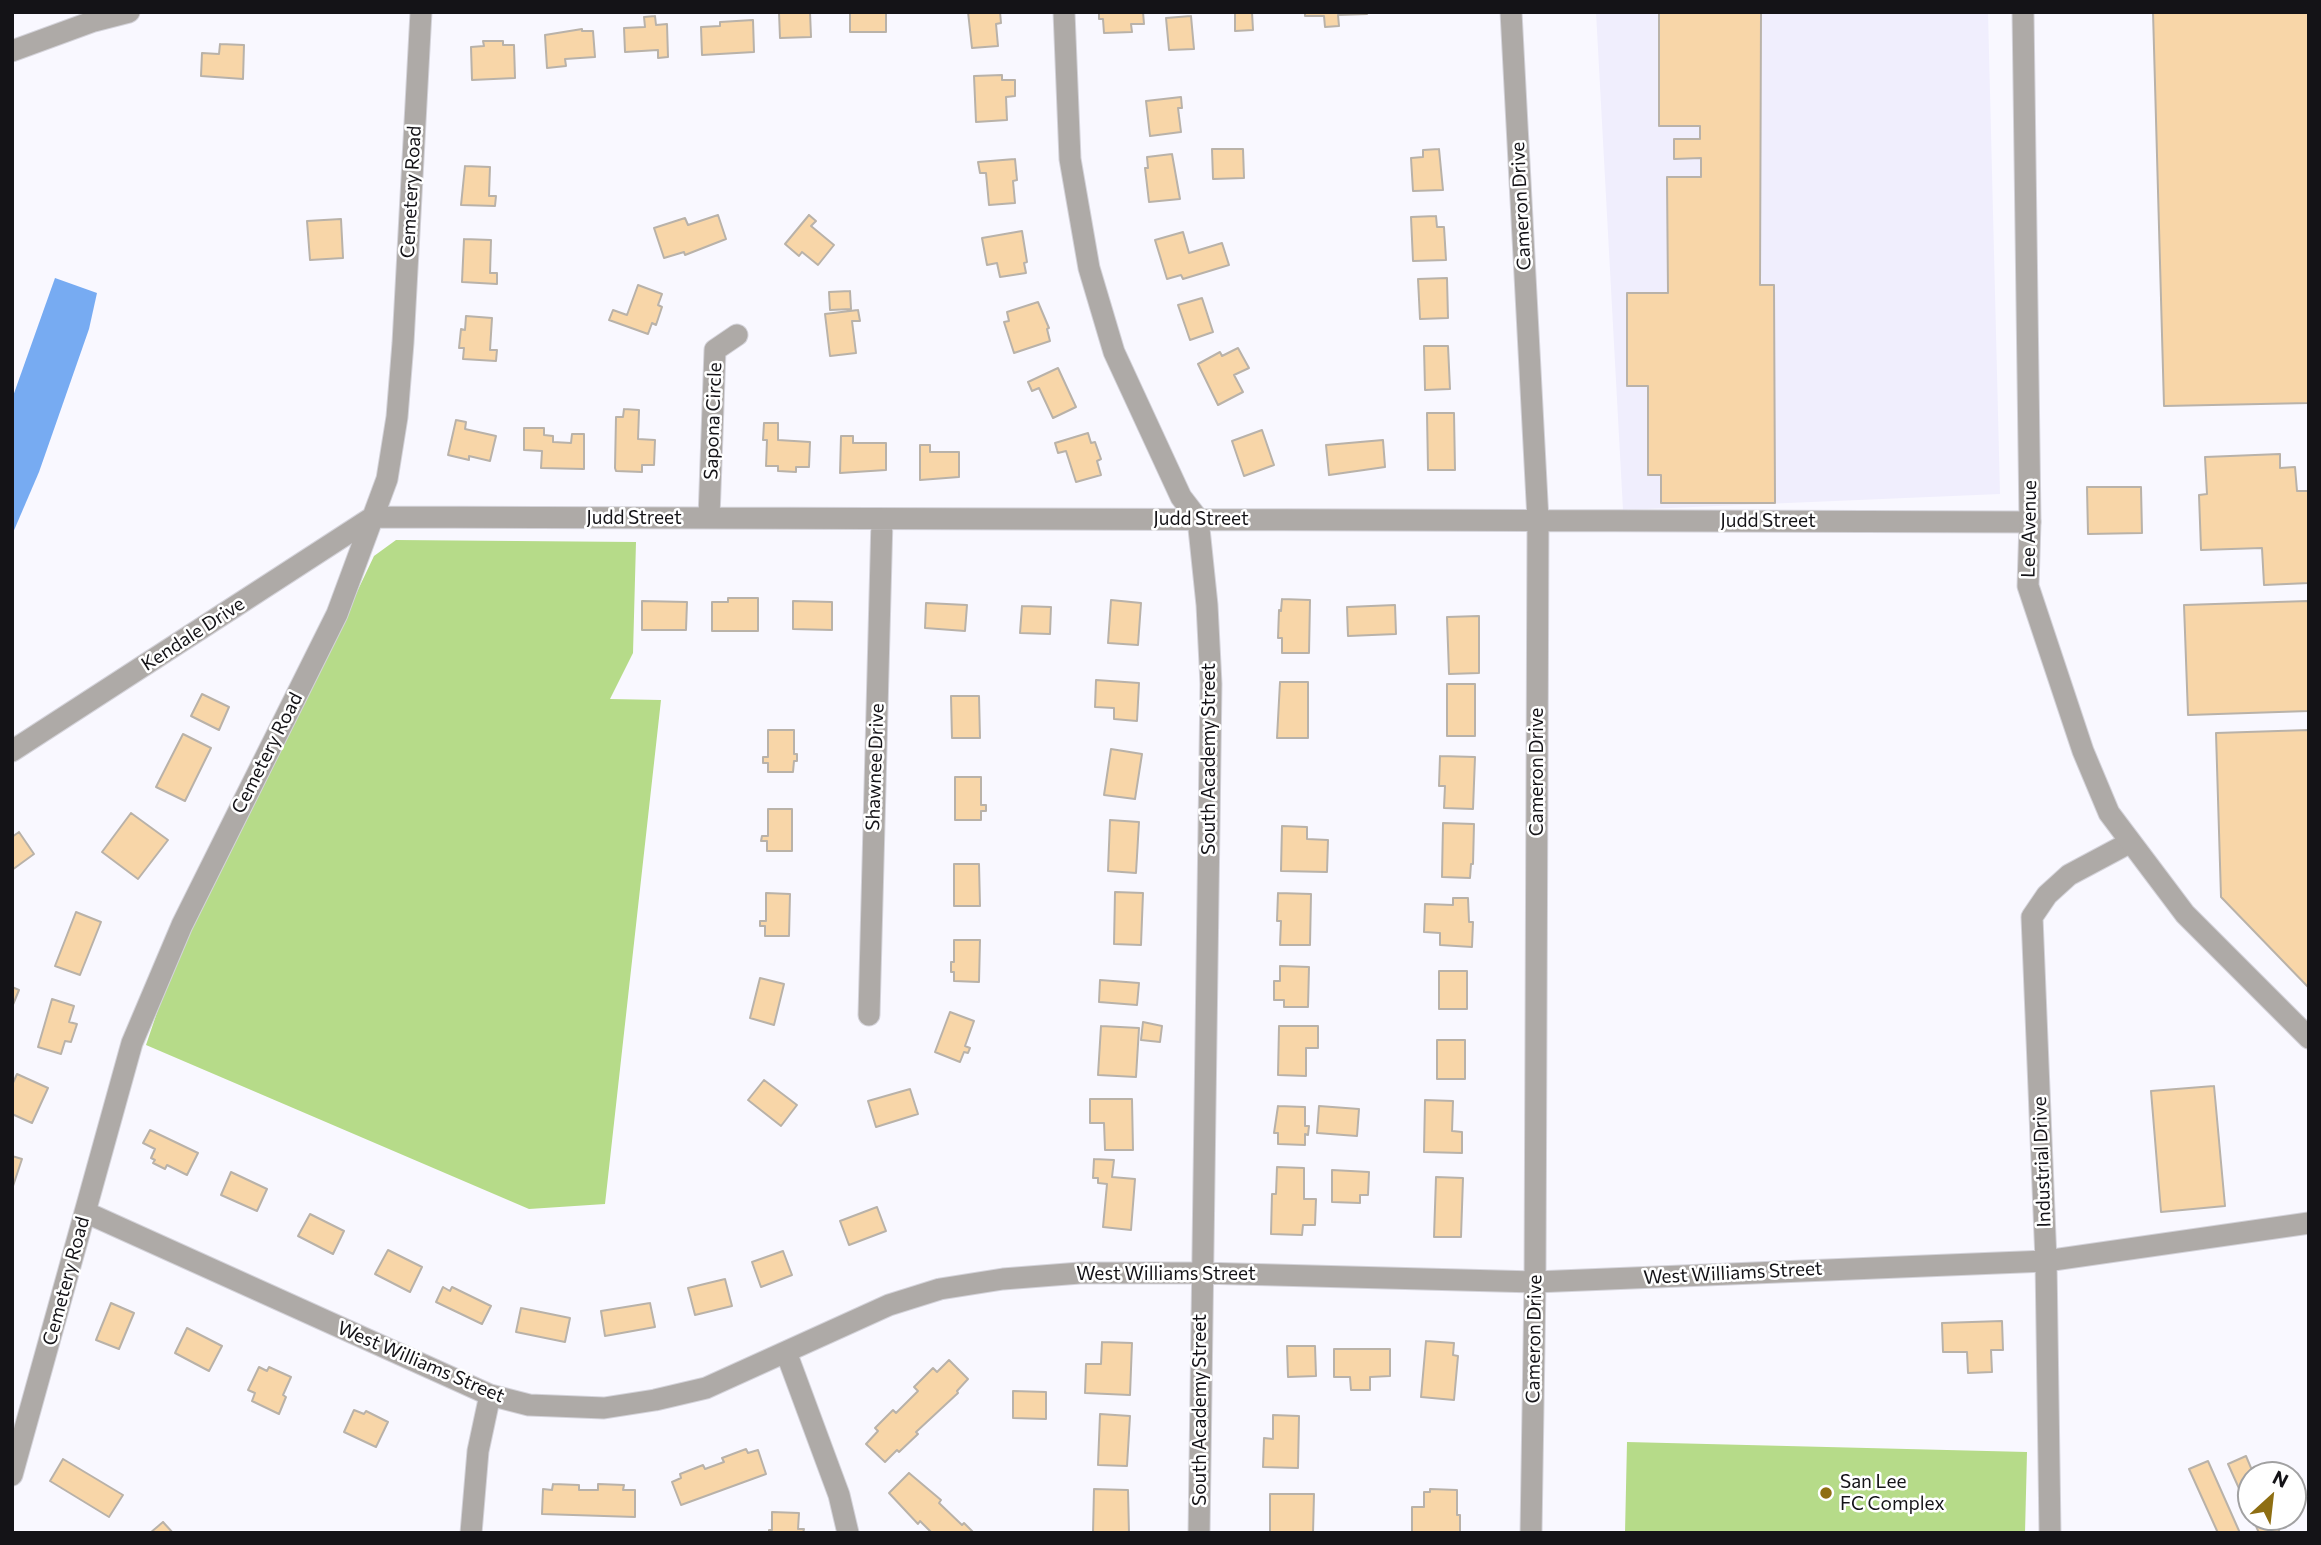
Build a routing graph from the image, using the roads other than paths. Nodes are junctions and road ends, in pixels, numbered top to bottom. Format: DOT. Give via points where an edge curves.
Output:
graph roads {
  1 [pos="129,12"];
  2 [pos="421,12"];
  3 [pos="1064,12"];
  4 [pos="1511,12"];
  5 [pos="2023,12"];
  6 [pos="12,51"];
  7 [pos="737,335"];
  8 [pos="373,517"];
  9 [pos="709,518"];
  10 [pos="882,519"];
  11 [pos="1198,519"];
  12 [pos="1538,520"];
  13 [pos="2030,522"];
  14 [pos="12,751"];
  15 [pos="2129,843"];
  16 [pos="869,1015"];
  17 [pos="2309,1038"];
  18 [pos="85,1212"];
  19 [pos="2309,1223"];
  20 [pos="2046,1261"];
  21 [pos="1201,1273"];
  22 [pos="1535,1282"];
  23 [pos="786,1352"];
  24 [pos="490,1395"];
  25 [pos="12,1475"];
  26 [pos="471,1533"];
  27 [pos="848,1533"];
  28 [pos="1199,1533"];
  29 [pos="1531,1533"];
  30 [pos="2050,1533"];
  1 -- 6 [label="street"];
  2 -- 8 [label="street, Cemetery Road" via="397,417 387,479"];
  3 -- 11 [label="street, South Academy Street" via="1070,159 1090,268 1114,352 1181,496"];
  4 -- 12 [label="street, Cameron Drive"];
  5 -- 13 [label="street, Lee Avenue"];
  7 -- 9 [label="street, Sapona Circle" via="715,350"];
  8 -- 9 [label="street, Judd Street"];
  8 -- 14 [label="street, Kendale Drive"];
  8 -- 18 [label="street, Cemetery Road" via="337,614 181,925 132,1043"];
  9 -- 10 [label="street, Judd Street"];
  10 -- 11 [label="street, Judd Street"];
  10 -- 16 [label="street, Shawnee Drive"];
  11 -- 12 [label="street, Judd Street"];
  11 -- 21 [label="street, South Academy Street" via="1211,684"];
  12 -- 13 [label="street, Judd Street"];
  12 -- 22 [label="street, Cameron Drive"];
  13 -- 15 [label="street, Lee Avenue" via="2028,586 2083,751 2109,813"];
  15 -- 17 [label="street, Lee Avenue" via="2185,914"];
  15 -- 20 [label="street, Industrial Drive" via="2069,875 2032,917"];
  18 -- 24 [label="street, West Williams Street"];
  18 -- 25 [label="street, Cemetery Road"];
  19 -- 20 [label="street, West Williams Street"];
  20 -- 22 [label="street, West Williams Street"];
  20 -- 30 [label="street, Industrial Drive"];
  21 -- 22 [label="street, West Williams Street"];
  21 -- 23 [label="street, West Williams Street" via="1080,1273 940,1289 890,1304"];
  21 -- 28 [label="street, South Academy Street"];
  22 -- 29 [label="street, Cameron Drive"];
  23 -- 24 [label="street, West Williams Street" via="706,1388 604,1408 529,1405"];
  23 -- 27 [label="street" via="839,1495"];
  24 -- 26 [label="street" via="478,1451"];
}
